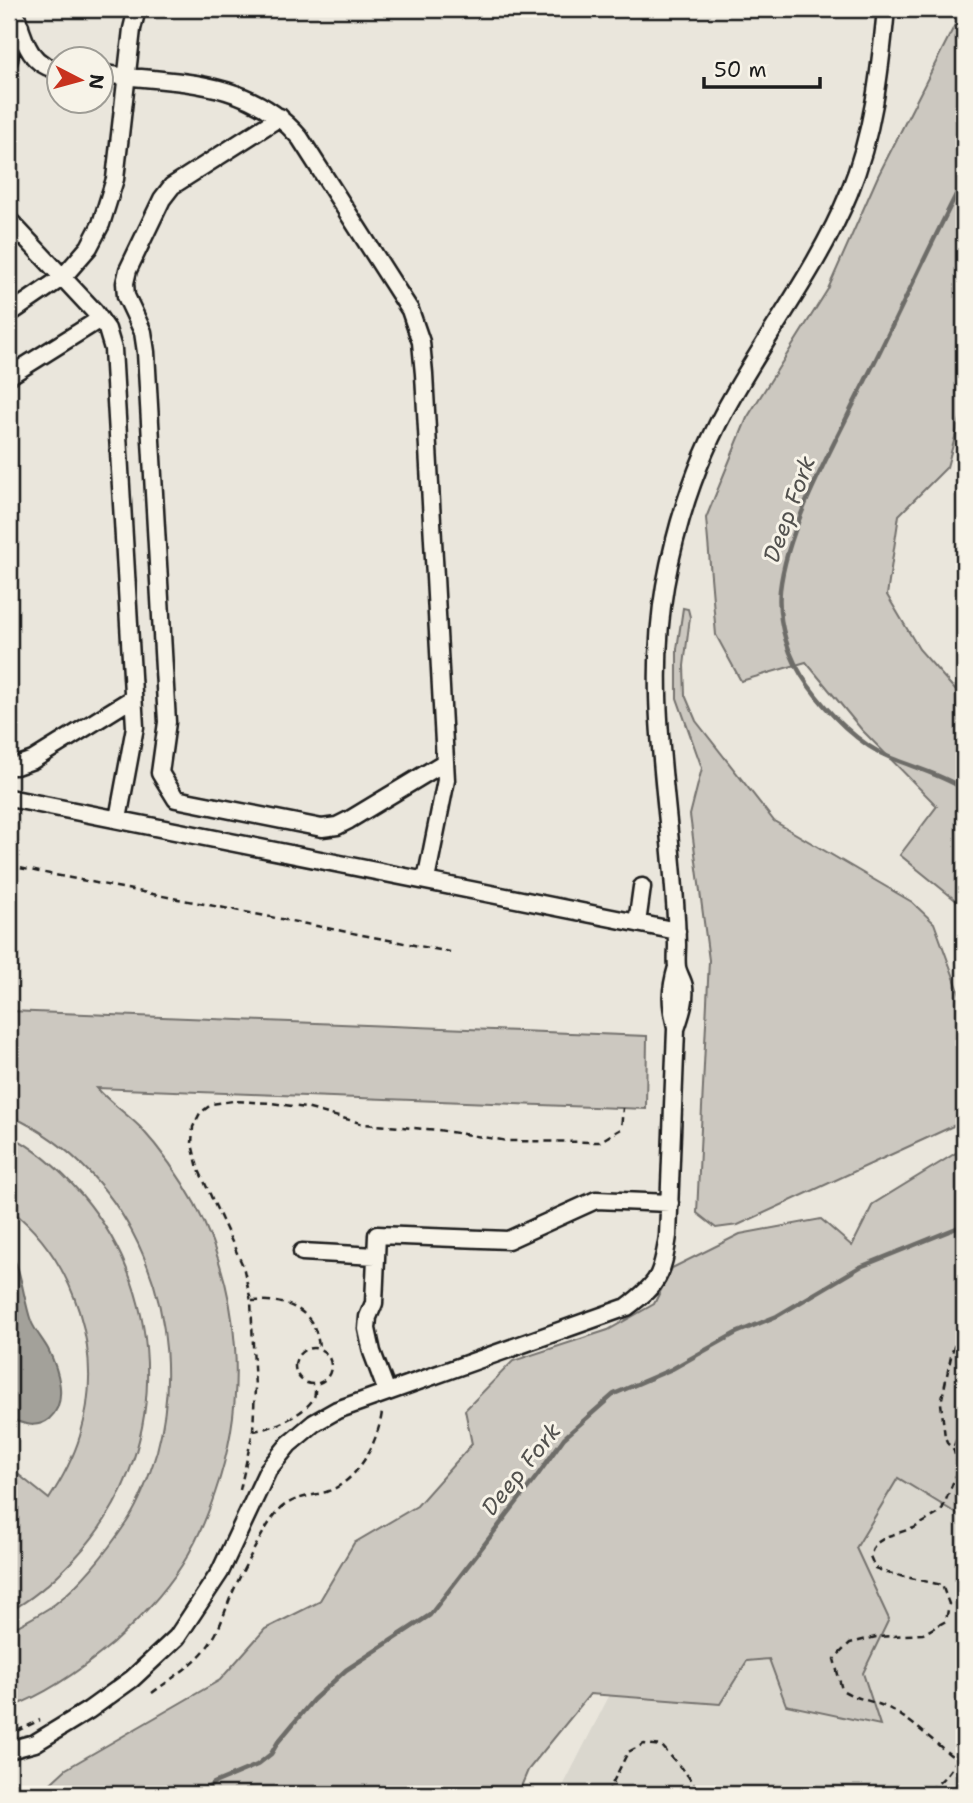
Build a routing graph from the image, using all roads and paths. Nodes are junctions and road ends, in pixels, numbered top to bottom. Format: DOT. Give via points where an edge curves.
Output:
graph roads {
  1 [pos="14,9"];
  2 [pos="130,9"];
  3 [pos="137,9"];
  4 [pos="886,9"];
  5 [pos="20,26"];
  6 [pos="132,29"];
  7 [pos="9,60"];
  8 [pos="46,67"];
  9 [pos="116,76"];
  10 [pos="127,78"];
  11 [pos="280,117"];
  12 [pos="9,220"];
  13 [pos="63,277"];
  14 [pos="9,314"];
  15 [pos="100,318"];
  16 [pos="9,376"];
  17 [pos="133,698"];
  18 [pos="445,762"];
  19 [pos="9,766"];
  20 [pos="9,798"];
  21 [pos="118,818"];
  22 [pos="9,866"];
  23 [pos="426,880"];
  24 [pos="642,887"];
  25 [pos="637,923"];
  26 [pos="677,931"];
  27 [pos="450,953"];
  28 [pos="623,1108"];
  29 [pos="670,1203"];
  30 [pos="302,1252"];
  31 [pos="376,1256"];
  32 [pos="251,1301"];
  33 [pos="964,1332"];
  34 [pos="319,1349"];
  35 [pos="315,1385"];
  36 [pos="383,1393"];
  37 [pos="964,1420"];
  38 [pos="253,1431"];
  39 [pos="953,1448"];
  40 [pos="240,1490"];
  41 [pos="152,1693"];
  42 [pos="47,1717"];
  43 [pos="9,1733"];
  44 [pos="9,1750"];
  45 [pos="957,1760"];
  46 [pos="964,1766"];
  47 [pos="607,1794"];
  48 [pos="700,1794"];
  49 [pos="881,1794"];
  1 -- 5 [label="street"];
  2 -- 6 [label="street"];
  3 -- 6 [label="street"];
  4 -- 26 [label="street" via="872,120 850,191 817,258 713,435 689,492 671,556 660,621 657,702"];
  5 -- 7 [label="street" via="13,30"];
  5 -- 8 [label="street" via="34,59"];
  6 -- 10 [label="street"];
  9 -- 10 [label="street"];
  10 -- 11 [label="street" via="216,88 253,100"];
  10 -- 13 [label="street" via="107,209 89,247"];
  11 -- 18 [label="street" via="300,138 418,328 424,362"];
  11 -- 18 [label="street" via="172,186 125,283 146,352 167,722 160,772 176,799 322,828 349,820"];
  12 -- 13 [label="street"];
  13 -- 14 [label="street"];
  13 -- 15 [label="street"];
  15 -- 16 [label="street"];
  15 -- 17 [label="street" via="111,340 114,361"];
  17 -- 19 [label="street" via="33,760"];
  17 -- 21 [label="street" via="134,735"];
  18 -- 23 [label="street" via="446,786"];
  20 -- 21 [label="street"];
  21 -- 23 [label="street"];
  22 -- 27 [label="path"];
  23 -- 25 [label="street"];
  24 -- 25 [label="street"];
  25 -- 26 [label="street"];
  26 -- 29 [label="street" via="677,967 684,989 676,1029"];
  28 -- 32 [label="path" via="621,1129 599,1142 573,1142 508,1141 364,1124 272,1103 212,1104 200,1113 192,1144 198,1168 243,1266"];
  29 -- 31 [label="street" via="596,1200 508,1240 377,1235"];
  29 -- 36 [label="street" via="664,1264 652,1288 627,1307"];
  30 -- 31 [label="street"];
  31 -- 36 [label="street" via="374,1303 367,1329"];
  32 -- 34 [label="path" via="279,1301 298,1310 316,1329"];
  32 -- 38 [label="path"];
  33 -- 39 [label="path" via="953,1352 942,1403 945,1437"];
  34 -- 35 [label="path" via="328,1355 332,1366 326,1380"];
  34 -- 35 [label="path" via="302,1352 295,1367 303,1382"];
  35 -- 38 [label="path" via="312,1401 290,1418"];
  36 -- 41 [label="path" via="380,1423 362,1462 346,1481 328,1491 282,1506 230,1598 212,1641 198,1658"];
  36 -- 44 [label="street" via="337,1410 289,1444 268,1469 220,1573 177,1637 132,1679 89,1710 35,1743"];
  37 -- 39 [label="path"];
  38 -- 40 [label="path"];
  39 -- 45 [label="path" via="959,1468 941,1513 888,1536 875,1544 870,1556 875,1568 942,1585 949,1604 946,1620 923,1634 850,1643 834,1659 842,1690 895,1712"];
  42 -- 43 [label="path"];
  45 -- 46 [label="path"];
  45 -- 49 [label="path" via="944,1780 924,1792"];
  47 -- 48 [label="path" via="628,1752 644,1744 662,1746"];
}
